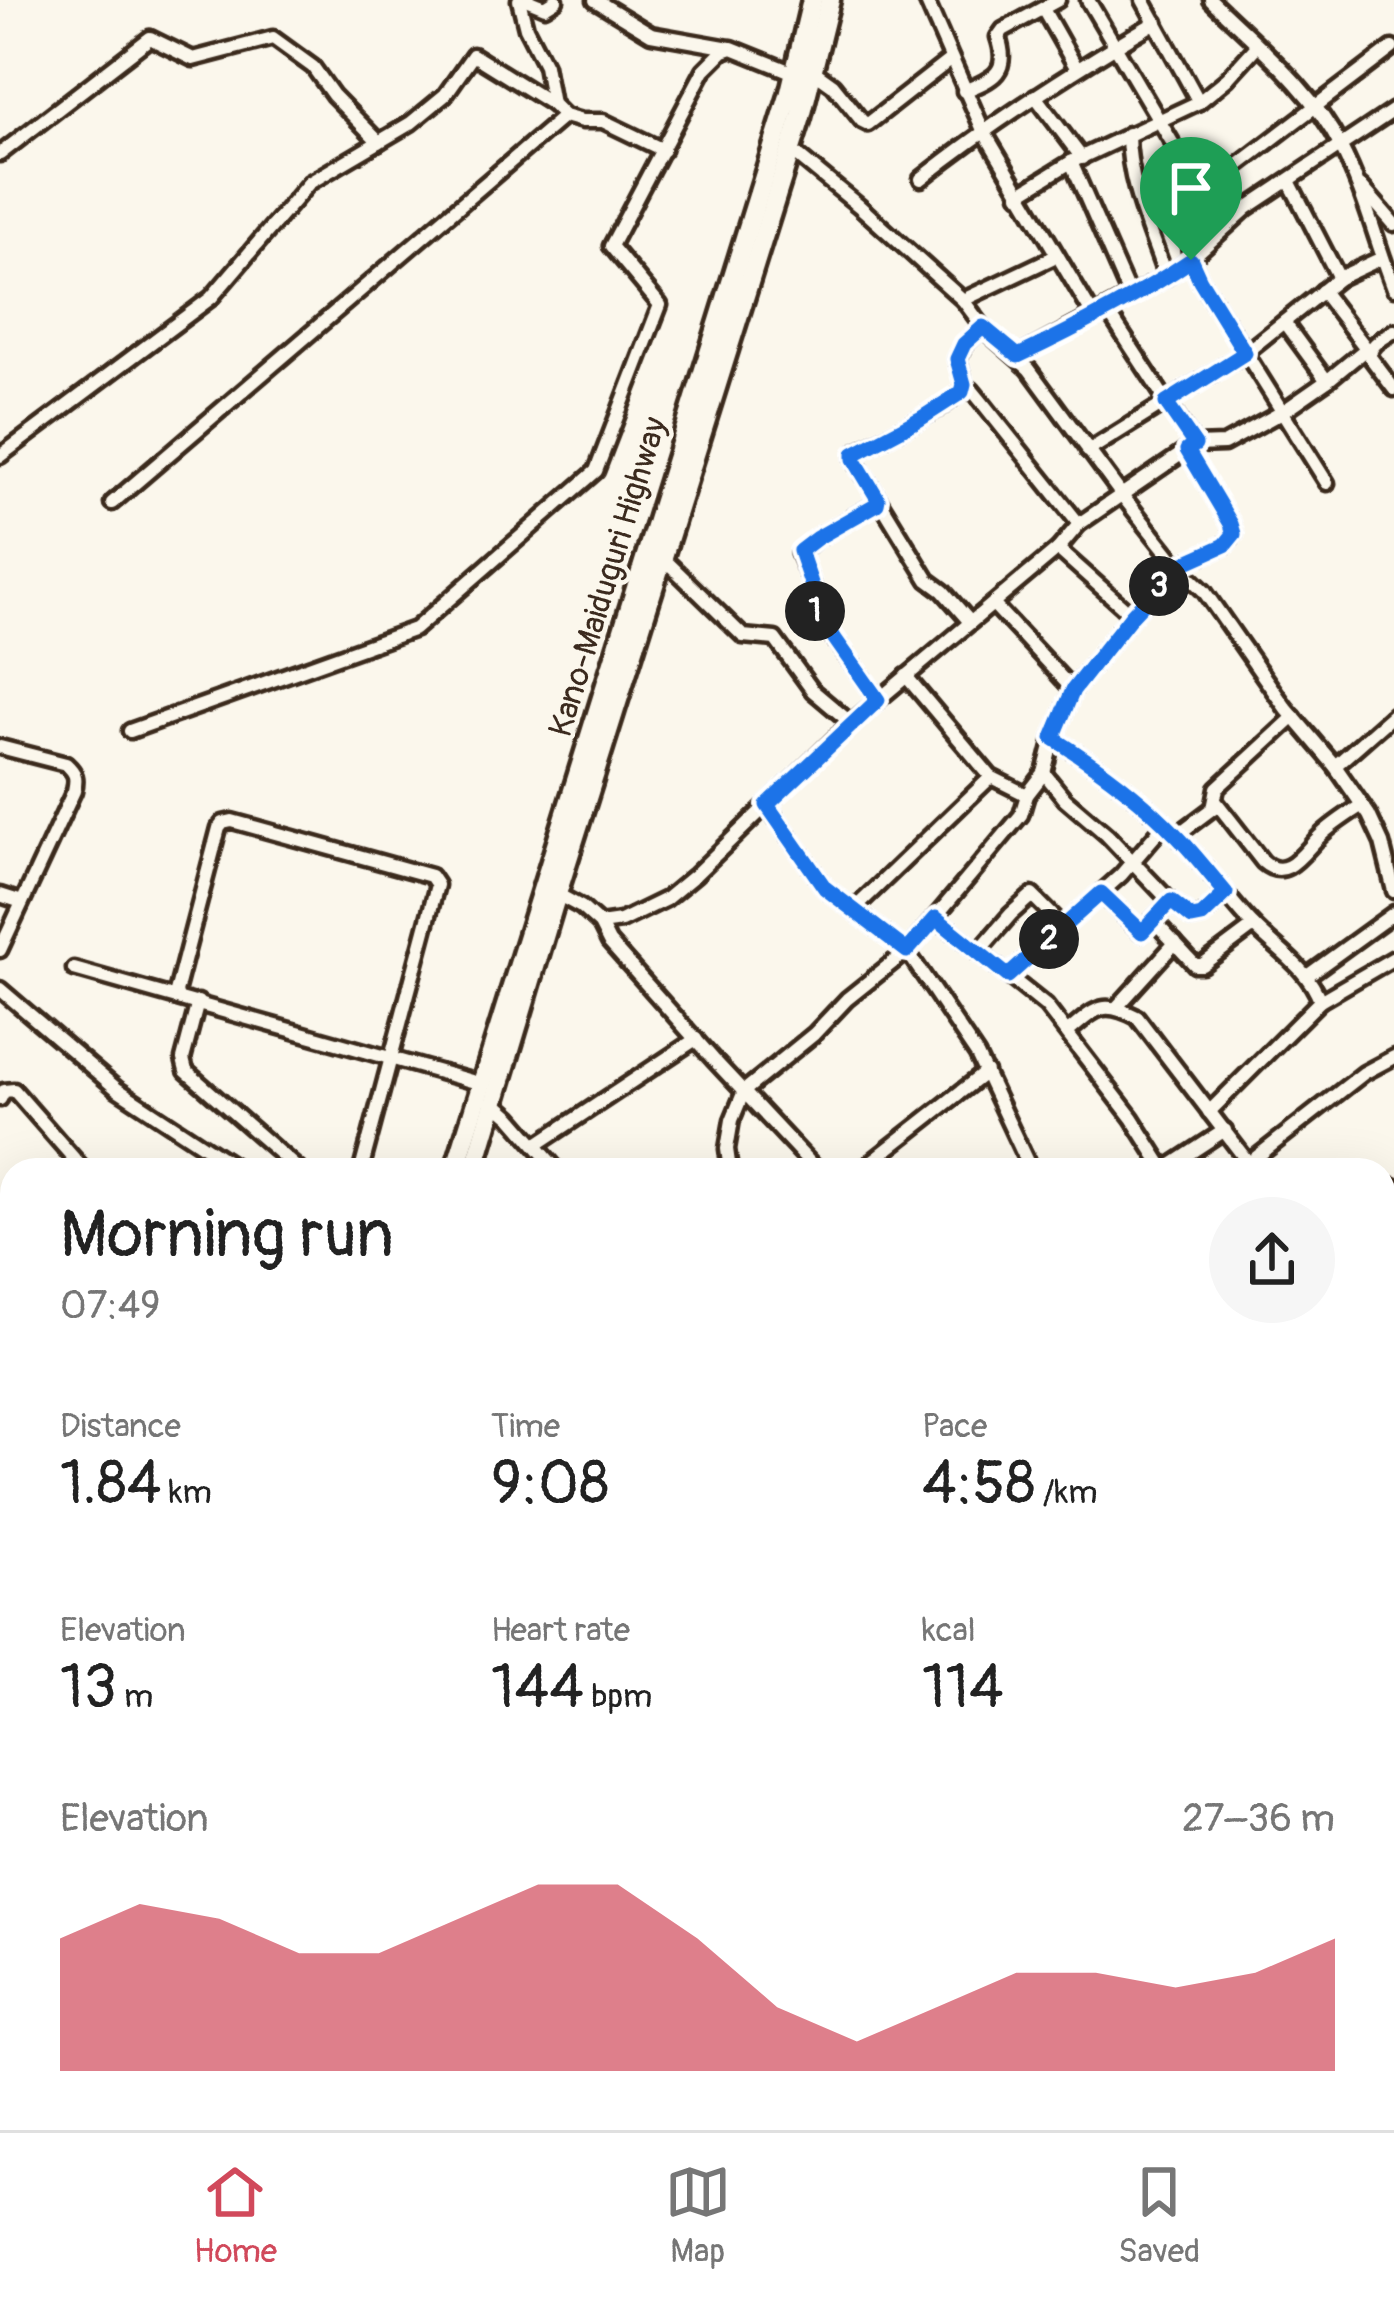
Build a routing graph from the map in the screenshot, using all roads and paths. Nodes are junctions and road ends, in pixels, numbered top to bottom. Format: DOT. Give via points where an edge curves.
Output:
graph roads {
  1 [pos="524,0"];
  2 [pos="556,0"];
  3 [pos="596,0"];
  4 [pos="812,0"];
  5 [pos="830,0"];
  6 [pos="926,0"];
  7 [pos="1058,0"];
  8 [pos="1088,0"];
  9 [pos="1143,0"];
  10 [pos="1211,0"];
  11 [pos="1043,9"];
  12 [pos="1156,22"];
  13 [pos="1115,46"];
  14 [pos="1258,46"];
  15 [pos="1392,47"];
  16 [pos="731,49"];
  17 [pos="951,58"];
  18 [pos="1076,69"];
  19 [pos="803,72"];
  20 [pos="964,91"];
  21 [pos="1035,96"];
  22 [pos="1199,101"];
  23 [pos="552,104"];
  24 [pos="1316,107"];
  25 [pos="1392,115"];
  26 [pos="564,116"];
  27 [pos="1160,119"];
  28 [pos="983,130"];
  29 [pos="1128,134"];
  30 [pos="380,142"];
  31 [pos="1340,145"];
  32 [pos="663,150"];
  33 [pos="791,150"];
  34 [pos="0,154"];
  35 [pos="1076,160"];
  36 [pos="921,178"];
  37 [pos="1289,181"];
  38 [pos="1357,182"];
  39 [pos="1019,194"];
  40 [pos="1181,201"];
  41 [pos="1394,224"];
  42 [pos="1056,256"];
  43 [pos="1382,258"];
  44 [pos="1191,260"];
  45 [pos="1166,277"];
  46 [pos="1339,278"];
  47 [pos="1394,288"];
  48 [pos="1322,291"];
  49 [pos="1130,297"];
  50 [pos="963,300"];
  51 [pos="1107,310"];
  52 [pos="1094,317"];
  53 [pos="1283,322"];
  54 [pos="983,327"];
  55 [pos="1394,331"];
  56 [pos="1368,350"];
  57 [pos="1245,353"];
  58 [pos="1018,356"];
  59 [pos="1327,381"];
  60 [pos="964,387"];
  61 [pos="1394,388"];
  62 [pos="1166,403"];
  63 [pos="1284,411"];
  64 [pos="1191,447"];
  65 [pos="1088,452"];
  66 [pos="0,456"];
  67 [pos="1327,483"];
  68 [pos="1121,494"];
  69 [pos="879,502"];
  70 [pos="112,503"];
  71 [pos="1079,524"];
  72 [pos="1058,548"];
  73 [pos="664,558"];
  74 [pos="1178,566"];
  75 [pos="993,604"];
  76 [pos="1132,615"];
  77 [pos="970,622"];
  78 [pos="906,676"];
  79 [pos="1073,690"];
  80 [pos="878,700"];
  81 [pos="1394,715"];
  82 [pos="1294,717"];
  83 [pos="851,723"];
  84 [pos="130,731"];
  85 [pos="1053,738"];
  86 [pos="0,747"];
  87 [pos="1335,766"];
  88 [pos="1044,773"];
  89 [pos="992,777"];
  90 [pos="1027,795"];
  91 [pos="1216,802"];
  92 [pos="767,805"];
  93 [pos="1362,806"];
  94 [pos="1165,824"];
  95 [pos="1177,836"];
  96 [pos="1132,861"];
  97 [pos="1394,891"];
  98 [pos="1101,893"];
  99 [pos="1226,893"];
  100 [pos="557,894"];
  101 [pos="0,895"];
  102 [pos="1171,901"];
  103 [pos="22,902"];
  104 [pos="853,910"];
  105 [pos="1394,914"];
  106 [pos="936,918"];
  107 [pos="1154,921"];
  108 [pos="600,924"];
  109 [pos="1063,926"];
  110 [pos="1254,926"];
  111 [pos="1175,943"];
  112 [pos="0,950"];
  113 [pos="907,951"];
  114 [pos="978,952"];
  115 [pos="1394,958"];
  116 [pos="74,969"];
  117 [pos="1008,976"];
  118 [pos="1307,976"];
  119 [pos="0,989"];
  120 [pos="175,996"];
  121 [pos="1320,1001"];
  122 [pos="198,1002"];
  123 [pos="1117,1007"];
  124 [pos="1068,1032"];
  125 [pos="695,1039"];
  126 [pos="1394,1057"];
  127 [pos="392,1058"];
  128 [pos="986,1072"];
  129 [pos="482,1084"];
  130 [pos="744,1090"];
  131 [pos="0,1099"];
  132 [pos="495,1103"];
  133 [pos="1209,1112"];
  134 [pos="1225,1130"];
  135 [pos="536,1145"];
  136 [pos="74,1158"];
  137 [pos="222,1158"];
  138 [pos="285,1158"];
  139 [pos="364,1158"];
  140 [pos="459,1158"];
  141 [pos="478,1158"];
  142 [pos="547,1158"];
  143 [pos="728,1158"];
  144 [pos="807,1158"];
  145 [pos="877,1158"];
  146 [pos="1025,1158"];
  147 [pos="1157,1158"];
  148 [pos="1183,1158"];
  149 [pos="1245,1158"];
  150 [pos="1263,1158"];
  1 -- 2 [label="street" via="545,7"];
  1 -- 23 [label="street"];
  3 -- 16 [label="street" via="651,34"];
  4 -- 19 [label="highway, Kano-Maiduguri Highway"];
  5 -- 19 [label="highway, Kano-Maiduguri Highway"];
  6 -- 17 [label="street"];
  7 -- 11 [label="street"];
  8 -- 13 [label="street"];
  9 -- 12 [label="street"];
  10 -- 14 [label="street"];
  11 -- 18 [label="street"];
  11 -- 20 [label="street" via="1003,30 1003,62 994,77"];
  12 -- 13 [label="street"];
  12 -- 22 [label="street"];
  13 -- 18 [label="street"];
  13 -- 27 [label="street"];
  14 -- 22 [label="street"];
  14 -- 24 [label="street"];
  15 -- 24 [label="street"];
  16 -- 19 [label="street"];
  16 -- 32 [label="street" via="704,70"];
  17 -- 19 [label="street" via="868,124 833,86"];
  17 -- 20 [label="street"];
  18 -- 21 [label="street"];
  19 -- 33 [label="highway, Kano-Maiduguri Highway"];
  19 -- 129 [label="highway, Kano-Maiduguri Highway"];
  20 -- 28 [label="street"];
  21 -- 28 [label="street"];
  21 -- 35 [label="street"];
  22 -- 27 [label="street"];
  23 -- 26 [label="street"];
  23 -- 30 [label="street" via="473,55 445,95"];
  24 -- 31 [label="street"];
  24 -- 40 [label="street"];
  25 -- 31 [label="street"];
  26 -- 32 [label="street" via="603,121"];
  26 -- 70 [label="street"];
  27 -- 29 [label="street"];
  27 -- 40 [label="street" via="1173,143"];
  28 -- 36 [label="street"];
  28 -- 39 [label="street"];
  29 -- 35 [label="street"];
  29 -- 45 [label="street" via="1136,188"];
  30 -- 34 [label="street" via="313,67 273,38 194,59 150,38"];
  30 -- 66 [label="street" via="309,183 211,298"];
  31 -- 37 [label="street"];
  31 -- 38 [label="street"];
  32 -- 84 [label="street" via="611,246 660,305 596,471 415,629"];
  33 -- 50 [label="street"];
  33 -- 73 [label="highway, Kano-Maiduguri Highway"];
  35 -- 39 [label="street"];
  35 -- 49 [label="street"];
  37 -- 44 [label="street"];
  37 -- 46 [label="street"];
  38 -- 41 [label="street"];
  38 -- 43 [label="street"];
  39 -- 42 [label="street"];
  40 -- 44 [label="street"];
  42 -- 50 [label="street"];
  42 -- 52 [label="street"];
  43 -- 46 [label="street"];
  43 -- 47 [label="street"];
  44 -- 45 [label="street"];
  44 -- 57 [label="street"];
  45 -- 49 [label="street"];
  46 -- 48 [label="street"];
  48 -- 53 [label="street"];
  48 -- 56 [label="street"];
  49 -- 51 [label="street"];
  50 -- 54 [label="street"];
  51 -- 52 [label="street"];
  51 -- 62 [label="street"];
  52 -- 58 [label="street"];
  53 -- 57 [label="street"];
  53 -- 59 [label="street"];
  54 -- 58 [label="street"];
  54 -- 60 [label="street" via="957,359"];
  55 -- 56 [label="street"];
  56 -- 59 [label="street"];
  56 -- 61 [label="street"];
  57 -- 62 [label="street"];
  57 -- 63 [label="street"];
  58 -- 65 [label="street"];
  59 -- 63 [label="street"];
  60 -- 69 [label="street" via="854,454"];
  60 -- 71 [label="street"];
  62 -- 64 [label="street"];
  62 -- 65 [label="street"];
  63 -- 64 [label="street" via="1224,444"];
  63 -- 67 [label="street"];
  64 -- 68 [label="street"];
  64 -- 74 [label="street" via="1234,534"];
  65 -- 68 [label="street"];
  68 -- 71 [label="street"];
  68 -- 74 [label="street"];
  69 -- 77 [label="street" via="928,580"];
  69 -- 80 [label="street" via="800,551 811,605"];
  71 -- 72 [label="street"];
  72 -- 75 [label="street"];
  72 -- 76 [label="street"];
  73 -- 83 [label="street" via="743,636 775,639 813,691"];
  73 -- 100 [label="highway, Kano-Maiduguri Highway"];
  74 -- 76 [label="street"];
  74 -- 82 [label="street"];
  75 -- 77 [label="street"];
  75 -- 79 [label="street"];
  76 -- 79 [label="street"];
  77 -- 78 [label="street"];
  78 -- 80 [label="street"];
  78 -- 89 [label="street"];
  79 -- 85 [label="street"];
  80 -- 83 [label="street"];
  81 -- 87 [label="street"];
  82 -- 87 [label="street"];
  82 -- 91 [label="street" via="1217,788"];
  83 -- 92 [label="street"];
  85 -- 88 [label="street"];
  85 -- 94 [label="street"];
  86 -- 103 [label="street" via="66,764 77,779"];
  87 -- 93 [label="street"];
  88 -- 90 [label="street"];
  88 -- 96 [label="street"];
  89 -- 90 [label="street"];
  89 -- 104 [label="street"];
  90 -- 106 [label="street" via="1021,815"];
  91 -- 93 [label="street" via="1267,866 1279,870"];
  91 -- 95 [label="street"];
  92 -- 104 [label="street" via="825,888"];
  92 -- 108 [label="street" via="666,899"];
  93 -- 97 [label="street"];
  94 -- 95 [label="street"];
  94 -- 96 [label="street"];
  95 -- 99 [label="street"];
  96 -- 98 [label="street"];
  96 -- 102 [label="street"];
  98 -- 107 [label="street" via="1142,932"];
  98 -- 109 [label="street"];
  99 -- 102 [label="street" via="1192,918"];
  99 -- 110 [label="street"];
  100 -- 108 [label="street"];
  100 -- 132 [label="highway, Kano-Maiduguri Highway"];
  101 -- 103 [label="street"];
  102 -- 107 [label="street"];
  103 -- 112 [label="street"];
  104 -- 113 [label="street"];
  105 -- 118 [label="street"];
  106 -- 113 [label="street"];
  106 -- 114 [label="street"];
  107 -- 111 [label="street"];
  108 -- 125 [label="street"];
  109 -- 114 [label="street" via="1032,896"];
  109 -- 117 [label="street"];
  110 -- 111 [label="street" via="1202,965"];
  110 -- 118 [label="street"];
  111 -- 123 [label="street"];
  113 -- 128 [label="street"];
  113 -- 130 [label="street"];
  114 -- 117 [label="street"];
  115 -- 121 [label="street"];
  116 -- 120 [label="street"];
  117 -- 124 [label="street"];
  118 -- 121 [label="street"];
  119 -- 137 [label="street" via="117,1089"];
  120 -- 122 [label="street"];
  120 -- 127 [label="street" via="223,823 423,873 437,885"];
  121 -- 133 [label="street"];
  122 -- 127 [label="street"];
  122 -- 138 [label="street" via="186,1071"];
  123 -- 124 [label="street" via="1097,1009"];
  123 -- 133 [label="street" via="1137,1017"];
  124 -- 147 [label="street"];
  125 -- 130 [label="street"];
  125 -- 135 [label="street"];
  126 -- 150 [label="street"];
  127 -- 129 [label="street"];
  127 -- 139 [label="street"];
  128 -- 145 [label="street"];
  128 -- 146 [label="street"];
  129 -- 140 [label="highway, Kano-Maiduguri Highway"];
  130 -- 143 [label="street"];
  130 -- 144 [label="street"];
  131 -- 136 [label="street" via="14,1090"];
  132 -- 135 [label="street"];
  132 -- 141 [label="highway, Kano-Maiduguri Highway"];
  133 -- 134 [label="street"];
  134 -- 148 [label="street"];
  134 -- 149 [label="street"];
  135 -- 142 [label="street"];
}
